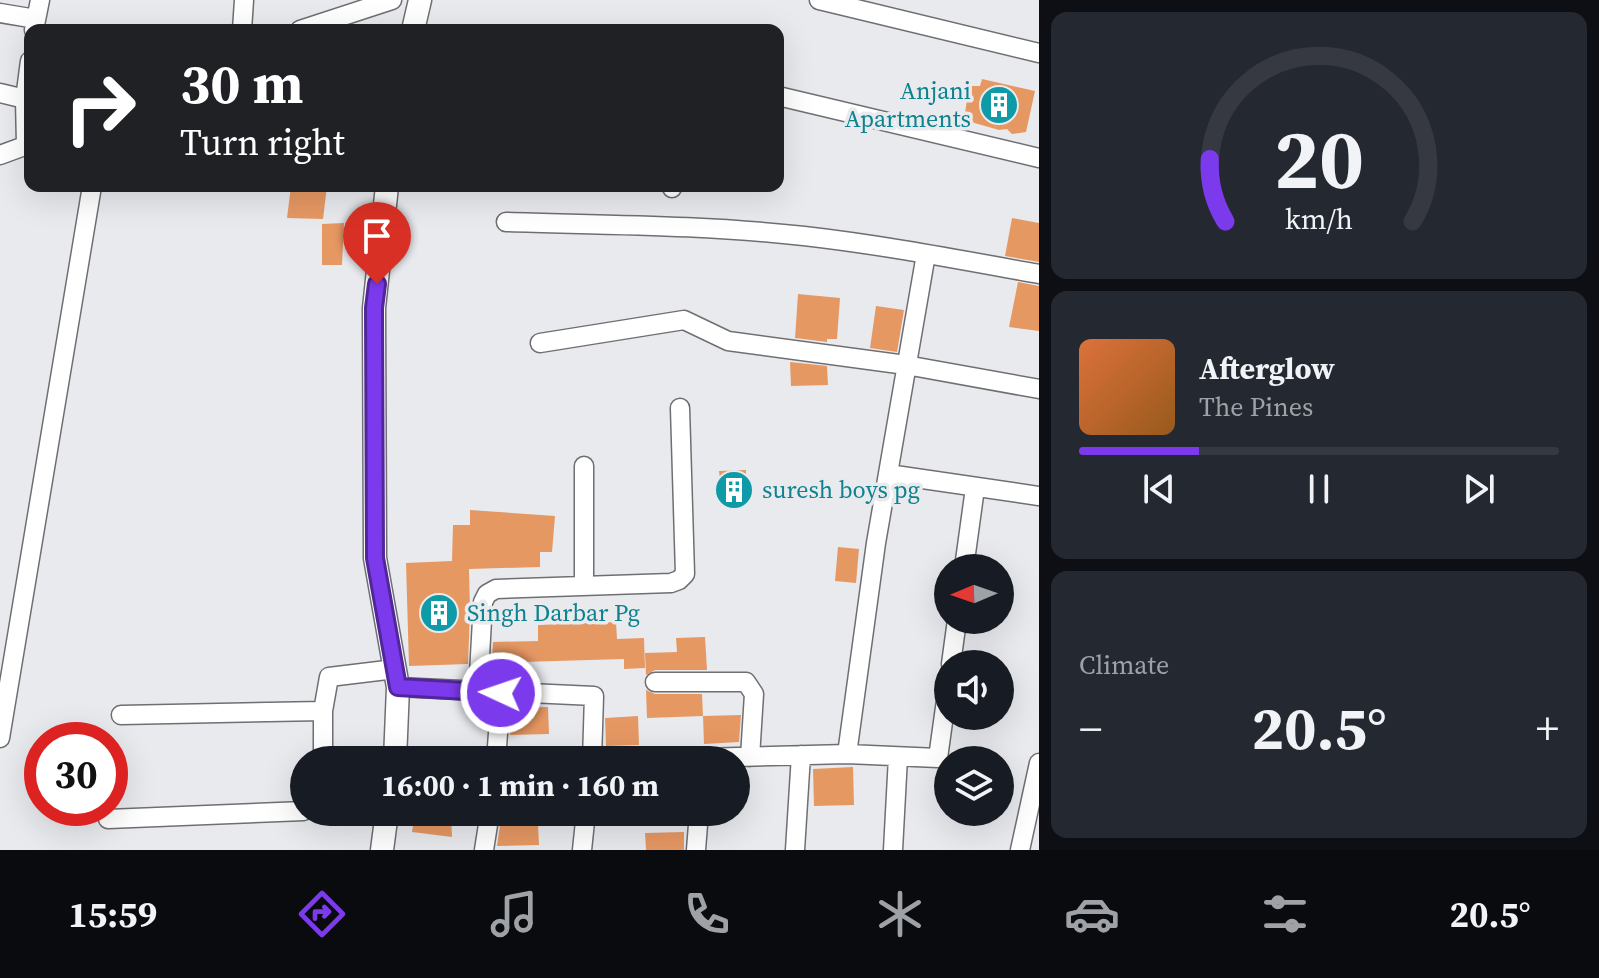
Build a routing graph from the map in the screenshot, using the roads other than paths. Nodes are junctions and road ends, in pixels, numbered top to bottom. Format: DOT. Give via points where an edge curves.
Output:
graph roads {
  1 [pos="40,0"];
  2 [pos="244,0"];
  3 [pos="392,0"];
  4 [pos="420,0"];
  5 [pos="819,0"];
  6 [pos="0,13"];
  7 [pos="35,24"];
  8 [pos="242,24"];
  9 [pos="318,24"];
  10 [pos="414,24"];
  11 [pos="1039,53"];
  12 [pos="0,93"];
  13 [pos="784,97"];
  14 [pos="24,99"];
  15 [pos="24,146"];
  16 [pos="0,155"];
  17 [pos="1039,158"];
  18 [pos="91,192"];
  19 [pos="386,192"];
  20 [pos="506,222"];
  21 [pos="926,254"];
  22 [pos="1039,274"];
  23 [pos="540,343"];
  24 [pos="906,365"];
  25 [pos="1039,389"];
  26 [pos="680,408"];
  27 [pos="584,466"];
  28 [pos="888,474"];
  29 [pos="975,488"];
  30 [pos="1039,496"];
  31 [pos="966,554"];
  32 [pos="584,586"];
  33 [pos="397,678"];
  34 [pos="655,682"];
  35 [pos="478,692"];
  36 [pos="501,693"];
  37 [pos="323,711"];
  38 [pos="121,715"];
  39 [pos="942,730"];
  40 [pos="0,738"];
  41 [pos="323,746"];
  42 [pos="395,746"];
  43 [pos="497,746"];
  44 [pos="592,746"];
  45 [pos="847,754"];
  46 [pos="801,755"];
  47 [pos="750,757"];
  48 [pos="898,757"];
  49 [pos="1039,763"];
  50 [pos="290,812"];
  51 [pos="128,818"];
  52 [pos="385,826"];
  53 [pos="488,826"];
  54 [pos="585,826"];
  55 [pos="698,826"];
  56 [pos="382,850"];
  57 [pos="484,850"];
  58 [pos="582,850"];
  59 [pos="696,850"];
  60 [pos="795,850"];
  61 [pos="893,850"];
  62 [pos="1020,850"];
  1 -- 7 [label="street"];
  2 -- 8 [label="street"];
  3 -- 9 [label="street"];
  4 -- 10 [label="street"];
  5 -- 11 [label="street"];
  6 -- 7 [label="street"];
  12 -- 14 [label="street"];
  13 -- 17 [label="street"];
  15 -- 16 [label="street"];
  18 -- 40 [label="street"];
  19 -- 33 [label="street" via="374,308 375,558"];
  20 -- 21 [label="street" via="804,236"];
  21 -- 22 [label="street"];
  21 -- 24 [label="street"];
  23 -- 24 [label="street" via="684,320 728,341"];
  24 -- 25 [label="street"];
  24 -- 28 [label="street"];
  26 -- 32 [label="street" via="685,574 671,583"];
  27 -- 32 [label="street"];
  28 -- 29 [label="street"];
  28 -- 45 [label="street"];
  29 -- 30 [label="street"];
  29 -- 31 [label="street"];
  32 -- 35 [label="street" via="496,589 487,594"];
  33 -- 35 [label="street"];
  33 -- 37 [label="street" via="329,677"];
  33 -- 42 [label="street"];
  34 -- 47 [label="street" via="746,682 754,694"];
  35 -- 36 [label="street"];
  36 -- 43 [label="street"];
  36 -- 44 [label="street" via="594,696"];
  37 -- 38 [label="street"];
  37 -- 41 [label="street"];
  39 -- 48 [label="street" via="938,758"];
  45 -- 46 [label="street"];
  45 -- 48 [label="street"];
  46 -- 47 [label="street"];
  46 -- 60 [label="street"];
  48 -- 61 [label="street"];
  49 -- 62 [label="street"];
  50 -- 51 [label="street"];
  52 -- 56 [label="street"];
  53 -- 57 [label="street"];
  54 -- 58 [label="street"];
  55 -- 59 [label="street"];
}
